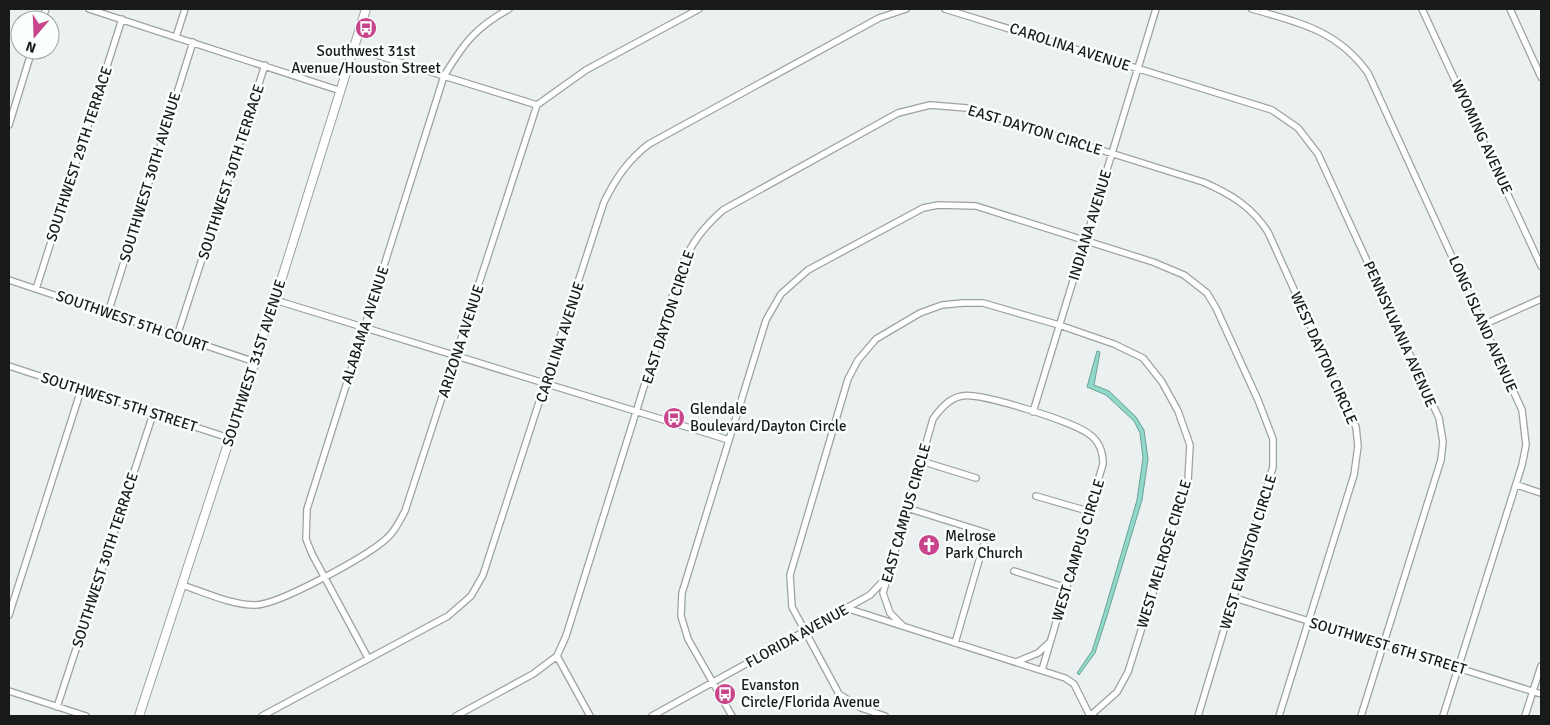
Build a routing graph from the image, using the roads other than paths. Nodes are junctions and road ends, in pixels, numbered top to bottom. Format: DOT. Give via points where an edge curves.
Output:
graph roads {
  1 [pos="89,9"];
  2 [pos="186,9"];
  3 [pos="366,9"];
  4 [pos="509,9"];
  5 [pos="699,9"];
  6 [pos="906,9"];
  7 [pos="945,9"];
  8 [pos="1156,9"];
  9 [pos="1252,9"];
  10 [pos="1422,9"];
  11 [pos="1510,9"];
  12 [pos="122,19"];
  13 [pos="176,37"];
  14 [pos="192,42"];
  15 [pos="354,48"];
  16 [pos="29,60"];
  17 [pos="265,65"];
  18 [pos="1138,68"];
  19 [pos="444,76"];
  20 [pos="1541,77"];
  21 [pos="341,91"];
  22 [pos="537,105"];
  23 [pos="9,125"];
  24 [pos="1112,154"];
  25 [pos="1086,239"];
  26 [pos="1541,266"];
  27 [pos="9,280"];
  28 [pos="36,289"];
  29 [pos="1541,299"];
  30 [pos="275,300"];
  31 [pos="108,313"];
  32 [pos="1059,325"];
  33 [pos="1483,325"];
  34 [pos="365,328"];
  35 [pos="177,336"];
  36 [pos="457,356"];
  37 [pos="255,362"];
  38 [pos="9,366"];
  39 [pos="547,384"];
  40 [pos="81,390"];
  41 [pos="638,412"];
  42 [pos="1033,412"];
  43 [pos="153,414"];
  44 [pos="229,438"];
  45 [pos="729,440"];
  46 [pos="920,461"];
  47 [pos="976,478"];
  48 [pos="1517,485"];
  49 [pos="1541,493"];
  50 [pos="1036,496"];
  51 [pos="906,508"];
  52 [pos="1090,512"];
  53 [pos="1014,571"];
  54 [pos="324,576"];
  55 [pos="885,580"];
  56 [pos="182,584"];
  57 [pos="1067,588"];
  58 [pos="1235,598"];
  59 [pos="846,608"];
  60 [pos="9,615"];
  61 [pos="1309,622"];
  62 [pos="902,626"];
  63 [pos="805,633"];
  64 [pos="1050,642"];
  65 [pos="955,643"];
  66 [pos="1384,645"];
  67 [pos="557,656"];
  68 [pos="368,658"];
  69 [pos="1016,662"];
  70 [pos="1541,666"];
  71 [pos="1458,668"];
  72 [pos="1042,670"];
  73 [pos="713,682"];
  74 [pos="9,691"];
  75 [pos="1533,692"];
  76 [pos="1541,694"];
  77 [pos="57,707"];
  78 [pos="86,716"];
  79 [pos="139,716"];
  80 [pos="262,716"];
  81 [pos="456,716"];
  82 [pos="590,716"];
  83 [pos="652,716"];
  84 [pos="732,716"];
  85 [pos="885,716"];
  86 [pos="1090,716"];
  87 [pos="1198,716"];
  88 [pos="1279,716"];
  89 [pos="1361,716"];
  90 [pos="1443,716"];
  91 [pos="1526,716"];
  1 -- 12 [label="street"];
  2 -- 13 [label="street"];
  3 -- 15 [label="main road, SOUTHWEST 31ST AVENUE"];
  4 -- 19 [label="street, ALABAMA AVENUE" via="488,20 463,43"];
  5 -- 22 [label="street" via="586,70"];
  6 -- 39 [label="street, CAROLINA AVENUE" via="879,18 649,144 631,157 604,202"];
  7 -- 18 [label="street, CAROLINA AVENUE"];
  8 -- 18 [label="street, INDIANA AVENUE"];
  9 -- 33 [label="street, LONG ISLAND AVENUE" via="1322,31 1358,58 1368,73"];
  10 -- 26 [label="street, WYOMING AVENUE"];
  11 -- 20 [label="street"];
  12 -- 13 [label="street"];
  12 -- 28 [label="street, SOUTHWEST 29TH TERRACE"];
  13 -- 14 [label="street"];
  14 -- 17 [label="street"];
  14 -- 31 [label="street, SOUTHWEST 30TH AVENUE"];
  15 -- 19 [label="street"];
  15 -- 21 [label="main road, SOUTHWEST 31ST AVENUE"];
  16 -- 23 [label="street"];
  17 -- 21 [label="street"];
  17 -- 35 [label="street, SOUTHWEST 30TH TERRACE"];
  18 -- 24 [label="street, INDIANA AVENUE"];
  18 -- 66 [label="street, PENNSYLVANIA AVENUE" via="1272,110 1304,134 1327,173 1438,418 1443,442 1441,460"];
  19 -- 22 [label="street"];
  19 -- 34 [label="street, ALABAMA AVENUE"];
  21 -- 30 [label="main road, SOUTHWEST 31ST AVENUE"];
  22 -- 36 [label="street, ARIZONA AVENUE"];
  24 -- 25 [label="street, INDIANA AVENUE"];
  24 -- 41 [label="street, EAST DAYTON CIRCLE" via="967,108 930,105 898,113 723,210 707,225 692,243 682,265"];
  24 -- 61 [label="street, WEST DAYTON CIRCLE" via="1222,190 1236,197 1259,218 1356,427 1358,446 1354,475"];
  25 -- 32 [label="street, INDIANA AVENUE"];
  25 -- 45 [label="street, WEST EVANSTON CIRCLE" via="976,206 938,205 923,208 808,270 781,294 766,320"];
  25 -- 58 [label="street, WEST EVANSTON CIRCLE" via="1169,268 1207,293 1258,400 1273,439 1273,467"];
  27 -- 28 [label="street, SOUTHWEST 5TH COURT"];
  28 -- 31 [label="street, SOUTHWEST 5TH COURT"];
  29 -- 33 [label="street"];
  30 -- 34 [label="street"];
  30 -- 37 [label="main road, SOUTHWEST 31ST AVENUE"];
  31 -- 35 [label="street, SOUTHWEST 5TH COURT"];
  32 -- 42 [label="street, INDIANA AVENUE"];
  32 -- 63 [label="street, WEST MELROSE CIRCLE" via="983,303 942,305 920,313 876,339 858,360 848,379 790,574 792,607"];
  32 -- 86 [label="street, WEST MELROSE CIRCLE" via="1143,358 1162,382 1178,411 1190,445 1188,481 1128,672 1116,692"];
  33 -- 48 [label="street, LONG ISLAND AVENUE" via="1522,410 1526,445"];
  34 -- 36 [label="street"];
  34 -- 54 [label="street, ALABAMA AVENUE" via="306,509 306,539"];
  35 -- 37 [label="street, SOUTHWEST 5TH COURT"];
  36 -- 39 [label="street"];
  36 -- 54 [label="street, ARIZONA AVENUE" via="406,511 397,526 372,549"];
  37 -- 44 [label="main road, SOUTHWEST 31ST AVENUE"];
  38 -- 40 [label="street, SOUTHWEST 5TH STREET"];
  39 -- 41 [label="street"];
  39 -- 68 [label="street, CAROLINA AVENUE" via="483,575 470,596 448,616"];
  40 -- 43 [label="street, SOUTHWEST 5TH STREET"];
  40 -- 60 [label="street"];
  41 -- 45 [label="street"];
  41 -- 67 [label="street, EAST DAYTON CIRCLE"];
  42 -- 46 [label="street, EAST CAMPUS CIRCLE" via="974,395 961,396 940,409 933,419"];
  42 -- 52 [label="street, WEST CAMPUS CIRCLE" via="1081,428 1098,443 1104,464"];
  43 -- 44 [label="street, SOUTHWEST 5TH STREET"];
  43 -- 77 [label="street, SOUTHWEST 30TH TERRACE"];
  44 -- 56 [label="main road, SOUTHWEST 31ST AVENUE"];
  45 -- 73 [label="street, WEST EVANSTON CIRCLE" via="682,593 680,616 688,639"];
  46 -- 47 [label="street"];
  46 -- 51 [label="street, EAST CAMPUS CIRCLE"];
  48 -- 49 [label="street"];
  48 -- 71 [label="street, LONG ISLAND AVENUE"];
  50 -- 52 [label="street"];
  51 -- 55 [label="street, EAST CAMPUS CIRCLE"];
  51 -- 65 [label="street" via="987,533"];
  52 -- 57 [label="street, WEST CAMPUS CIRCLE"];
  53 -- 57 [label="street"];
  54 -- 56 [label="street, ARIZONA AVENUE" via="283,598 254,605"];
  54 -- 68 [label="street, ALABAMA AVENUE"];
  55 -- 59 [label="street, FLORIDA AVENUE" via="870,595"];
  55 -- 62 [label="street, EAST CAMPUS CIRCLE" via="885,603"];
  56 -- 79 [label="main road, SOUTHWEST 31ST AVENUE"];
  57 -- 64 [label="street, WEST CAMPUS CIRCLE"];
  58 -- 61 [label="street, SOUTHWEST 6TH STREET"];
  58 -- 87 [label="street, WEST EVANSTON CIRCLE"];
  59 -- 62 [label="street"];
  59 -- 63 [label="street, FLORIDA AVENUE"];
  61 -- 66 [label="street, SOUTHWEST 6TH STREET"];
  61 -- 88 [label="street, WEST DAYTON CIRCLE"];
  62 -- 65 [label="street"];
  63 -- 73 [label="street, FLORIDA AVENUE"];
  63 -- 85 [label="street, WEST MELROSE CIRCLE" via="839,694 851,703"];
  64 -- 69 [label="street" via="1038,653"];
  64 -- 72 [label="street, WEST CAMPUS CIRCLE"];
  65 -- 69 [label="street"];
  66 -- 71 [label="street, SOUTHWEST 6TH STREET"];
  66 -- 89 [label="street, PENNSYLVANIA AVENUE"];
  67 -- 81 [label="street" via="533,674"];
  67 -- 82 [label="street"];
  68 -- 80 [label="street, CAROLINA AVENUE"];
  69 -- 72 [label="street"];
  70 -- 75 [label="street"];
  71 -- 75 [label="street, SOUTHWEST 6TH STREET"];
  71 -- 90 [label="street, LONG ISLAND AVENUE"];
  72 -- 86 [label="street" via="1074,684"];
  73 -- 83 [label="street, FLORIDA AVENUE"];
  73 -- 84 [label="street, WEST EVANSTON CIRCLE"];
  74 -- 77 [label="street"];
  75 -- 76 [label="street, SOUTHWEST 6TH STREET"];
  75 -- 91 [label="street"];
  77 -- 78 [label="street"];
}
